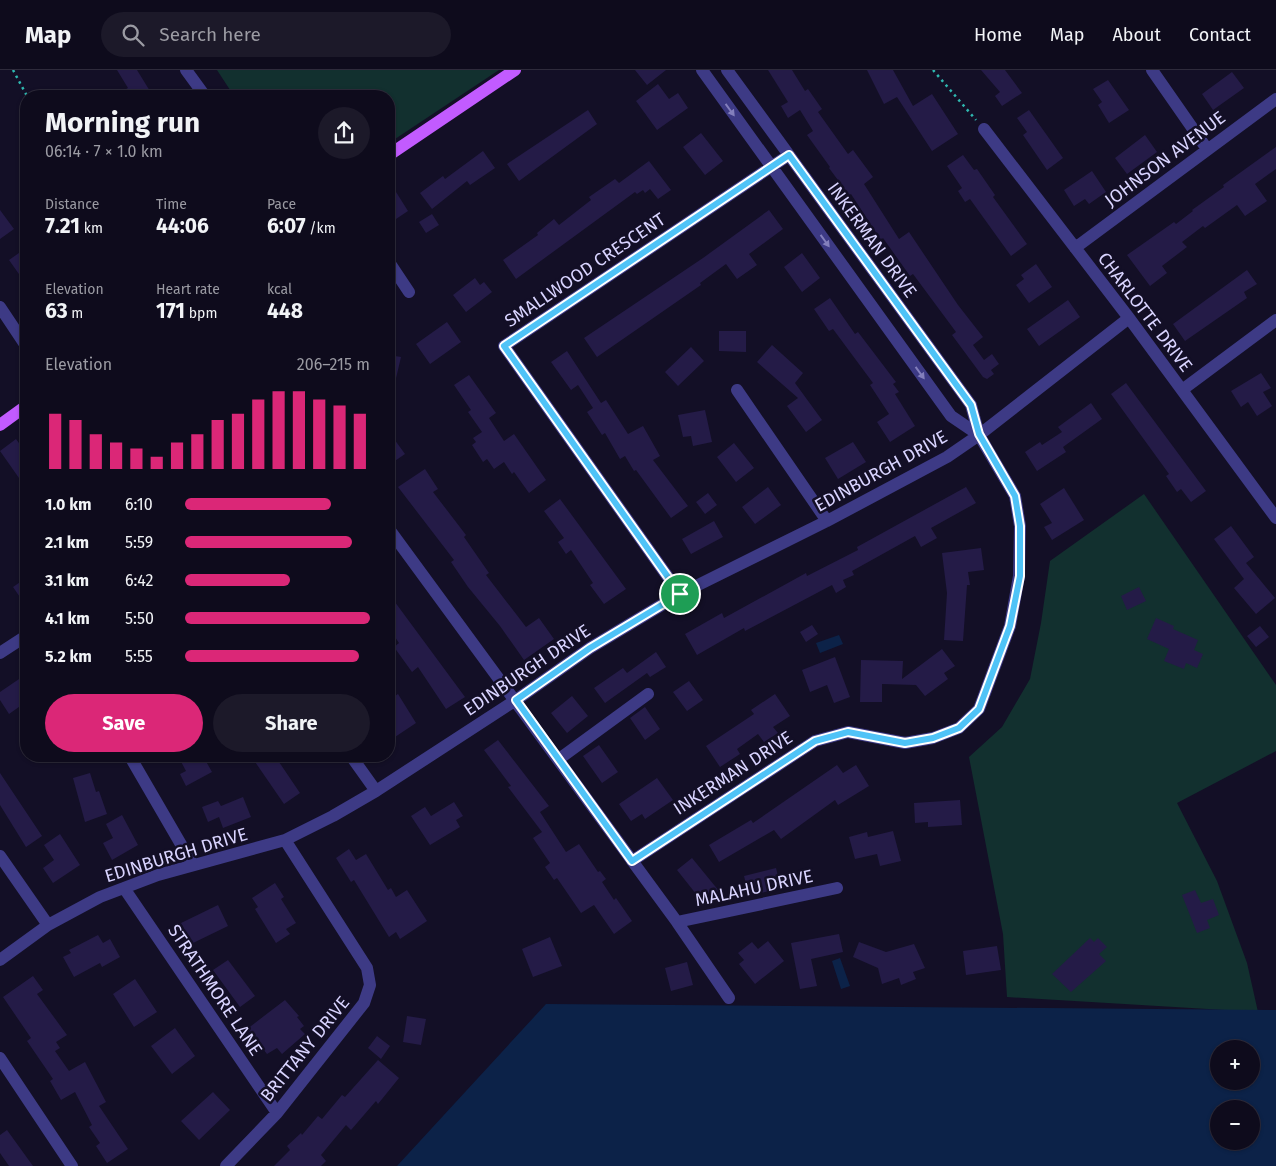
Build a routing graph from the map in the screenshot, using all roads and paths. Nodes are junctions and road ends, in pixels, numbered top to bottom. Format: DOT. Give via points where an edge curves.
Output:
graph roads {
  1 [pos="13,70"];
  2 [pos="186,70"];
  3 [pos="515,70"];
  4 [pos="702,70"];
  5 [pos="727,70"];
  6 [pos="933,70"];
  7 [pos="1152,70"];
  8 [pos="24,90"];
  9 [pos="201,90"];
  10 [pos="1276,99"];
  11 [pos="984,128"];
  12 [pos="1207,149"];
  13 [pos="395,151"];
  14 [pos="789,155"];
  15 [pos="772,167"];
  16 [pos="1075,248"];
  17 [pos="395,271"];
  18 [pos="409,292"];
  19 [pos="0,307"];
  20 [pos="1129,318"];
  21 [pos="1276,320"];
  22 [pos="20,337"];
  23 [pos="737,390"];
  24 [pos="1182,390"];
  25 [pos="20,410"];
  26 [pos="0,425"];
  27 [pos="979,434"];
  28 [pos="1276,518"];
  29 [pos="827,521"];
  30 [pos="395,537"];
  31 [pos="680,594"];
  32 [pos="20,640"];
  33 [pos="0,653"];
  34 [pos="648,694"];
  35 [pos="516,700"];
  36 [pos="559,759"];
  37 [pos="133,762"];
  38 [pos="354,762"];
  39 [pos="376,791"];
  40 [pos="284,840"];
  41 [pos="0,856"];
  42 [pos="632,861"];
  43 [pos="193,864"];
  44 [pos="124,888"];
  45 [pos="837,888"];
  46 [pos="677,922"];
  47 [pos="48,925"];
  48 [pos="0,960"];
  49 [pos="729,998"];
  50 [pos="0,1058"];
  51 [pos="277,1113"];
  52 [pos="72,1166"];
  53 [pos="226,1166"];
  1 -- 8 [label="path"];
  2 -- 9 [label="street"];
  3 -- 13 [label="main road"];
  4 -- 15 [label="street, INKERMAN DRIVE, one-way"];
  5 -- 14 [label="street, INKERMAN DRIVE"];
  6 -- 11 [label="path"];
  7 -- 12 [label="street"];
  10 -- 12 [label="street, JOHNSON AVENUE"];
  11 -- 16 [label="street, CHARLOTTE DRIVE"];
  12 -- 16 [label="street, JOHNSON AVENUE"];
  14 -- 15 [label="street, SMALLWOOD CRESCENT"];
  14 -- 27 [label="street, INKERMAN DRIVE" via="971,405"];
  15 -- 27 [label="street, INKERMAN DRIVE, one-way" via="951,416"];
  15 -- 31 [label="street, SMALLWOOD CRESCENT" via="504,346"];
  16 -- 20 [label="street, CHARLOTTE DRIVE"];
  17 -- 18 [label="street"];
  19 -- 22 [label="street"];
  20 -- 24 [label="street, CHARLOTTE DRIVE"];
  20 -- 27 [label="street, EDINBURGH DRIVE"];
  21 -- 24 [label="street"];
  23 -- 29 [label="street"];
  24 -- 28 [label="street, CHARLOTTE DRIVE"];
  25 -- 26 [label="main road"];
  27 -- 29 [label="street, EDINBURGH DRIVE" via="912,478"];
  27 -- 42 [label="street, INKERMAN DRIVE" via="1015,496 1020,526 1020,576 1010,626 979,709 959,728 933,738 905,743 848,732 815,741"];
  29 -- 31 [label="street, EDINBURGH DRIVE"];
  30 -- 35 [label="street"];
  31 -- 35 [label="street, EDINBURGH DRIVE" via="590,648"];
  32 -- 33 [label="street"];
  34 -- 36 [label="street"];
  35 -- 36 [label="street"];
  35 -- 39 [label="street, EDINBURGH DRIVE"];
  36 -- 42 [label="street"];
  37 -- 43 [label="street"];
  38 -- 39 [label="street"];
  39 -- 40 [label="street, EDINBURGH DRIVE"];
  40 -- 43 [label="street, EDINBURGH DRIVE"];
  40 -- 51 [label="street, BRITTANY DRIVE" via="367,968 370,986 364,1003"];
  41 -- 47 [label="street"];
  42 -- 46 [label="street"];
  43 -- 44 [label="street, EDINBURGH DRIVE"];
  44 -- 47 [label="street, EDINBURGH DRIVE"];
  44 -- 51 [label="street, STRATHMORE LANE"];
  45 -- 46 [label="street, MALAHU DRIVE"];
  46 -- 49 [label="street"];
  47 -- 48 [label="street, EDINBURGH DRIVE"];
  50 -- 52 [label="street"];
  51 -- 53 [label="street, BRITTANY DRIVE"];
}
